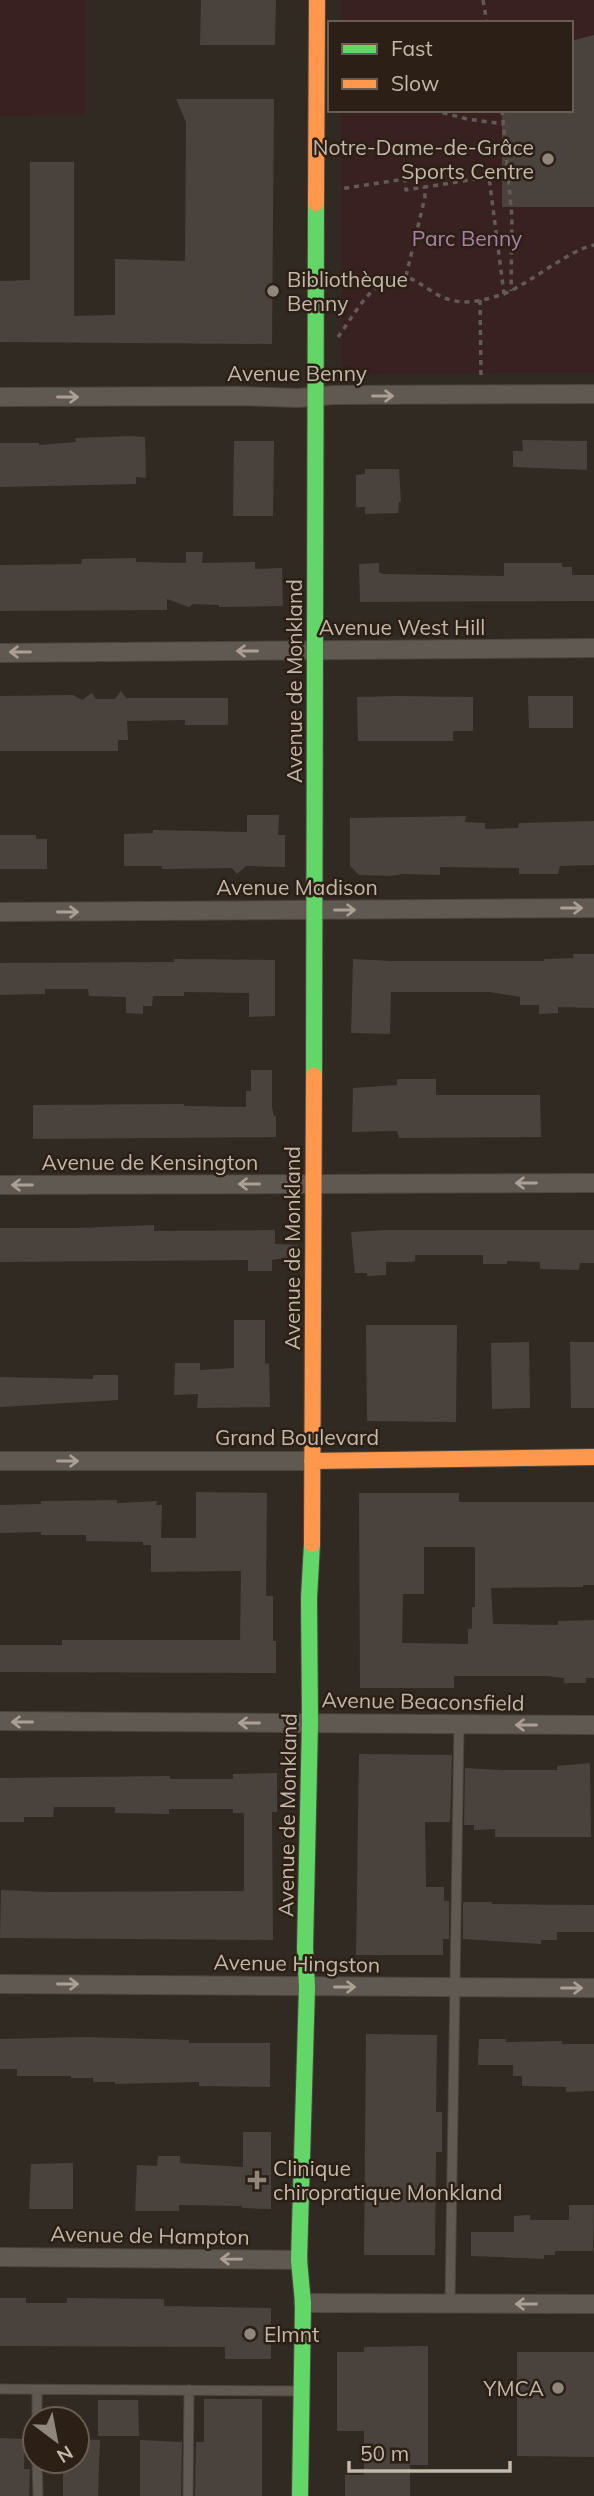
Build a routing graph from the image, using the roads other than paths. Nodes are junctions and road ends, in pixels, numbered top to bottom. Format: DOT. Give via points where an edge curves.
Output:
graph roads {
  1 [pos="317,0"];
  2 [pos="594,394"];
  3 [pos="0,397"];
  4 [pos="315,397"];
  5 [pos="594,648"];
  6 [pos="315,650"];
  7 [pos="0,653"];
  8 [pos="594,908"];
  9 [pos="313,910"];
  10 [pos="0,912"];
  11 [pos="594,1183"];
  12 [pos="314,1184"];
  13 [pos="0,1185"];
  14 [pos="594,1457"];
  15 [pos="0,1461"];
  16 [pos="312,1461"];
  17 [pos="0,1721"];
  18 [pos="310,1722"];
  19 [pos="459,1724"];
  20 [pos="594,1725"];
  21 [pos="0,1984"];
  22 [pos="307,1987"];
  23 [pos="454,1987"];
  24 [pos="594,1988"];
  25 [pos="0,2257"];
  26 [pos="299,2260"];
  27 [pos="303,2303"];
  28 [pos="450,2303"];
  29 [pos="594,2304"];
  30 [pos="0,2389"];
  31 [pos="37,2390"];
  32 [pos="189,2390"];
  33 [pos="301,2391"];
  34 [pos="37,2405"];
  35 [pos="37,2475"];
  36 [pos="38,2496"];
  37 [pos="188,2496"];
  38 [pos="300,2496"];
  1 -- 4 [label="street, Avenue de Monkland"];
  4 -- 2 [label="street, Avenue Benny, one-way"];
  3 -- 4 [label="street, Avenue Benny, one-way"];
  4 -- 6 [label="street, Avenue de Monkland"];
  5 -- 6 [label="street, Avenue West Hill"];
  6 -- 7 [label="street, Avenue West Hill, one-way"];
  6 -- 9 [label="street, Avenue de Monkland"];
  9 -- 8 [label="street, Avenue Madison, one-way"];
  10 -- 9 [label="street, Avenue Madison, one-way"];
  9 -- 12 [label="street, Avenue de Monkland"];
  11 -- 12 [label="street, Avenue de Kensington, one-way"];
  12 -- 13 [label="street, Avenue de Kensington, one-way"];
  12 -- 16 [label="street, Avenue de Monkland"];
  14 -- 16 [label="street, Grand Boulevard"];
  15 -- 16 [label="street, Grand Boulevard, one-way"];
  16 -- 18 [label="street, Avenue de Monkland"];
  18 -- 17 [label="street, Avenue Beaconsfield, one-way"];
  18 -- 19 [label="street, Avenue Beaconsfield"];
  18 -- 22 [label="street, Avenue de Monkland"];
  20 -- 19 [label="street, Avenue Beaconsfield, one-way"];
  19 -- 23 [label="lane"];
  21 -- 22 [label="street, Avenue Hingston, one-way"];
  22 -- 23 [label="street, Avenue Hingston, one-way"];
  22 -- 26 [label="street, Avenue de Monkland"];
  23 -- 24 [label="street, Avenue Hingston, one-way"];
  23 -- 28 [label="lane"];
  26 -- 25 [label="street, Avenue de Hampton, one-way"];
  26 -- 27 [label="street, Avenue de Monkland"];
  27 -- 28 [label="street"];
  27 -- 33 [label="street, Avenue de Monkland"];
  29 -- 28 [label="street, one-way"];
  30 -- 31 [label="lane"];
  31 -- 32 [label="lane"];
  31 -- 34 [label="lane"];
  32 -- 33 [label="lane"];
  32 -- 37 [label="lane"];
  33 -- 38 [label="street, Avenue de Monkland"];
  35 -- 36 [label="lane"];
}
